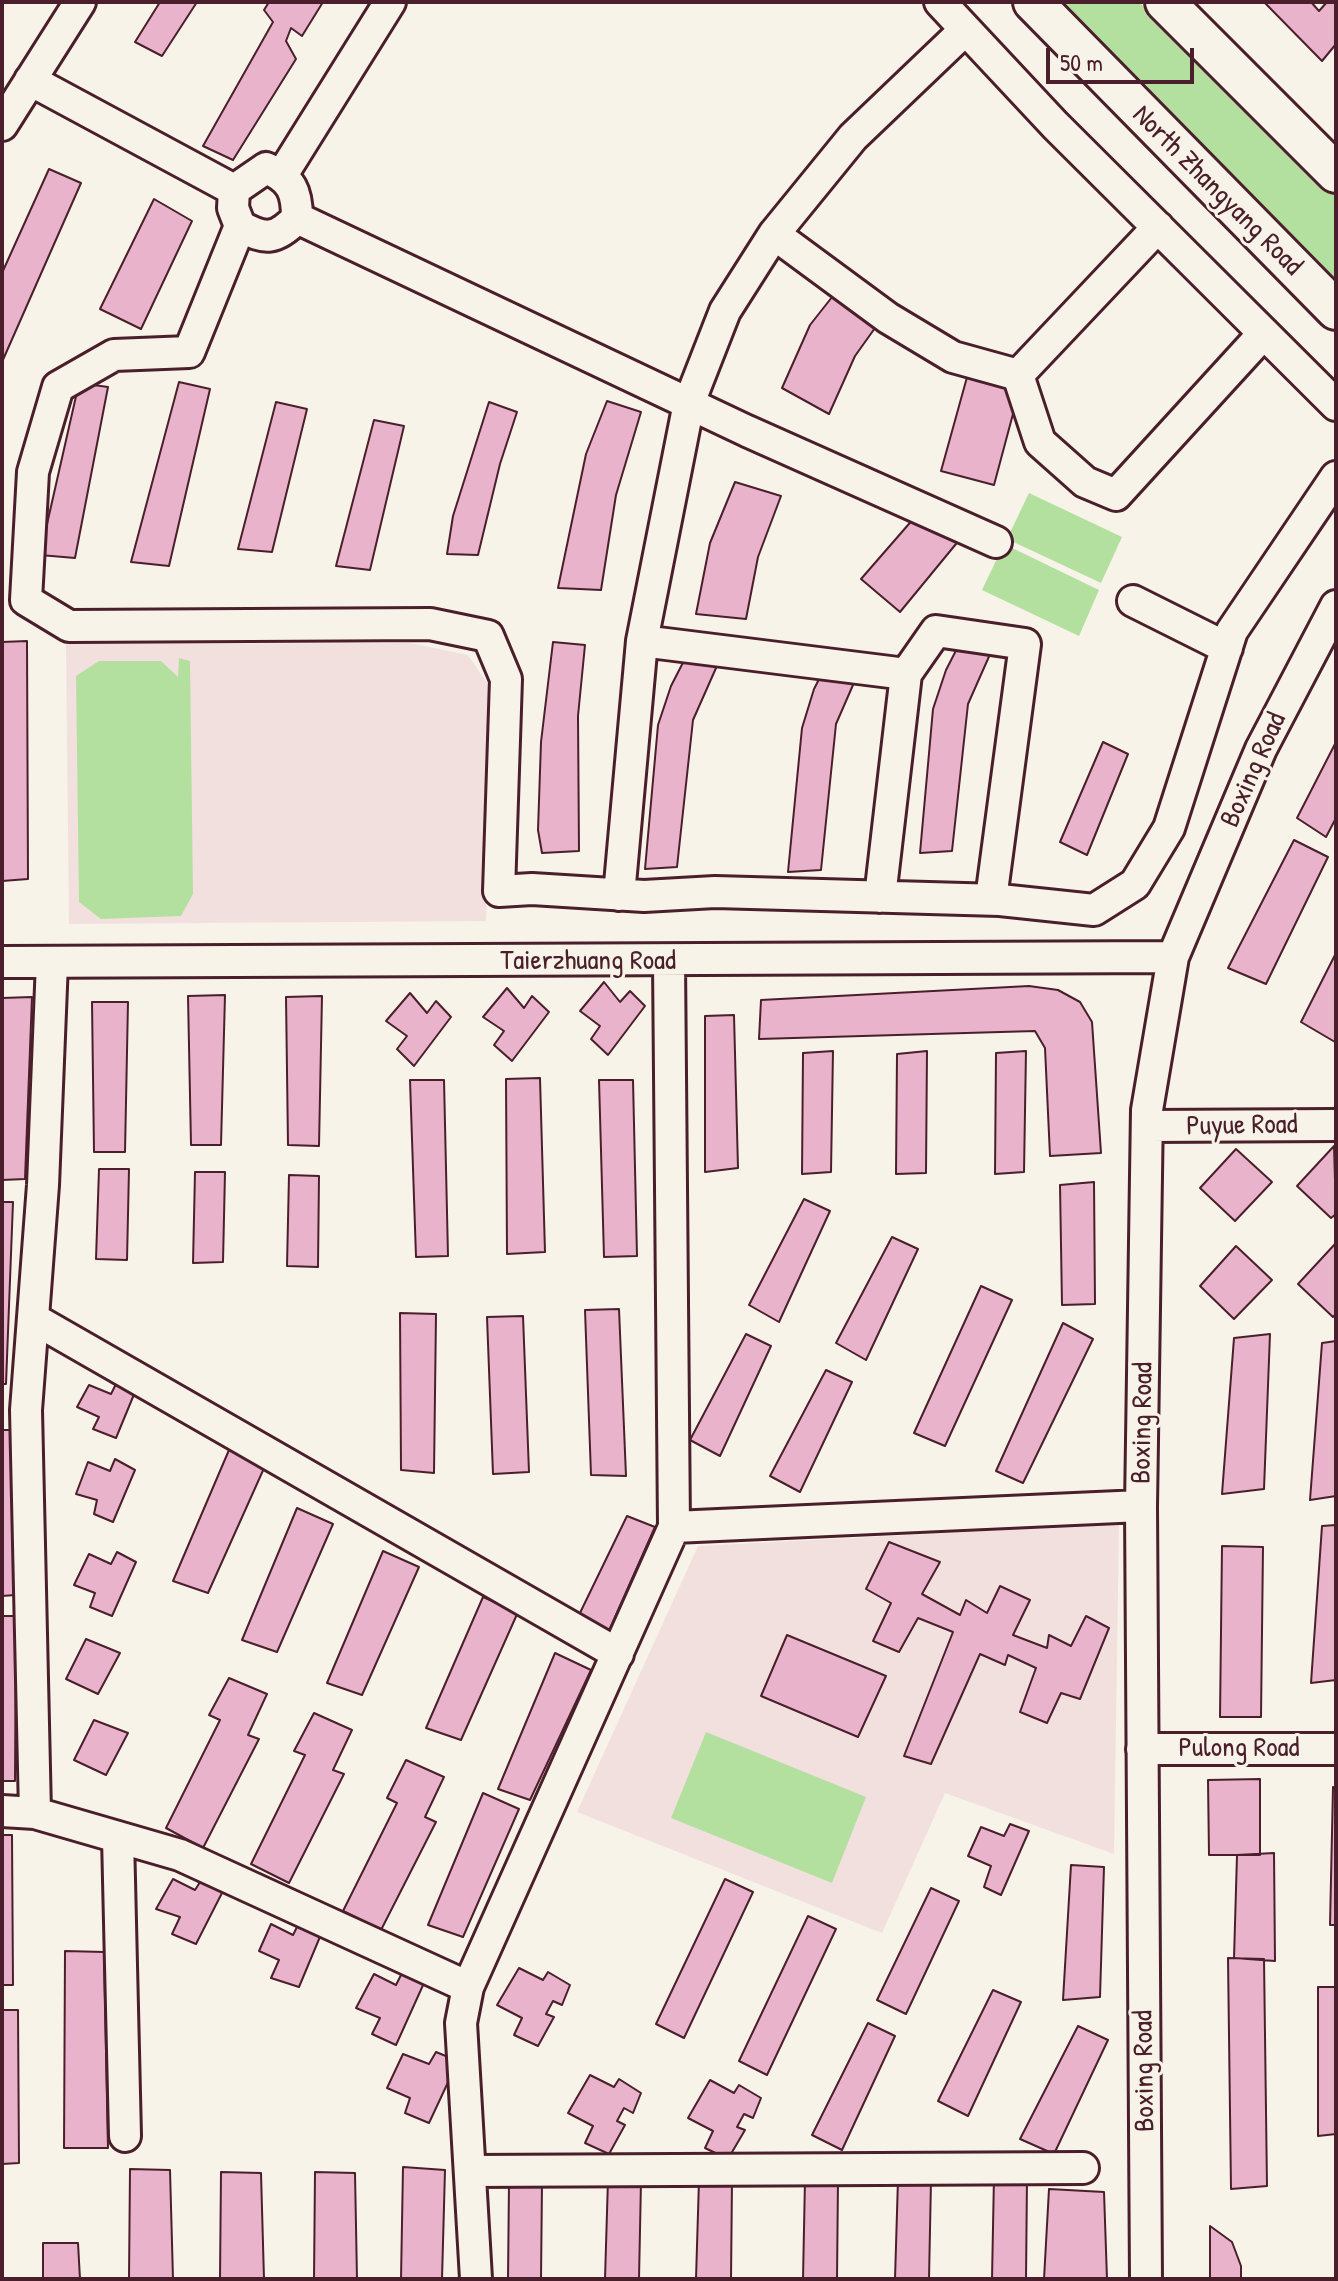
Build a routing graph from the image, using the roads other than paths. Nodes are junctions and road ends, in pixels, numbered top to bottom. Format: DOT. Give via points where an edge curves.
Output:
graph roads {
  1 [pos="80,2"];
  2 [pos="390,2"];
  3 [pos="940,2"];
  4 [pos="1033,2"];
  5 [pos="1165,2"];
  6 [pos="965,30"];
  7 [pos="30,80"];
  8 [pos="2,125"];
  9 [pos="1336,173"];
  10 [pos="282,175"];
  11 [pos="234,190"];
  12 [pos="297,218"];
  13 [pos="240,226"];
  14 [pos="1158,227"];
  15 [pos="774,234"];
  16 [pos="1336,310"];
  17 [pos="1264,333"];
  18 [pos="1018,375"];
  19 [pos="689,403"];
  20 [pos="1336,405"];
  21 [pos="1336,477"];
  22 [pos="996,542"];
  23 [pos="1133,601"];
  24 [pos="1336,606"];
  25 [pos="642,641"];
  26 [pos="1227,648"];
  27 [pos="906,674"];
  28 [pos="619,895"];
  29 [pos="880,897"];
  30 [pos="991,899"];
  31 [pos="1173,957"];
  32 [pos="669,961"];
  33 [pos="2,962"];
  34 [pos="52,962"];
  35 [pos="1336,1125"];
  36 [pos="1148,1126"];
  37 [pos="34,1319"];
  38 [pos="14,1409"];
  39 [pos="1141,1506"];
  40 [pos="674,1527"];
  41 [pos="618,1654"];
  42 [pos="1142,1749"];
  43 [pos="1336,1749"];
  44 [pos="2,1811"];
  45 [pos="35,1813"];
  46 [pos="118,1837"];
  47 [pos="468,1987"];
  48 [pos="125,2136"];
  49 [pos="1083,2168"];
  50 [pos="472,2171"];
  51 [pos="476,2279"];
  52 [pos="1146,2279"];
  1 -- 7 [label="street"];
  2 -- 10 [label="street"];
  3 -- 6 [label="street"];
  4 -- 16 [label="main road, North Zhangyang Road"];
  5 -- 9 [label="main road"];
  6 -- 14 [label="street"];
  6 -- 15 [label="street" via="853,137"];
  7 -- 8 [label="street"];
  7 -- 11 [label="street"];
  10 -- 11 [label="street" via="266,168"];
  10 -- 12 [label="street" via="297,193"];
  11 -- 13 [label="street"];
  12 -- 13 [label="street" via="283,233 260,237"];
  12 -- 19 [label="street"];
  13 -- 28 [label="street" via="189,352 114,355 58,387 33,472 26,600 69,626 430,624 488,636 506,679 499,891"];
  14 -- 17 [label="street"];
  14 -- 18 [label="street"];
  15 -- 18 [label="street" via="888,318 953,357"];
  15 -- 19 [label="street" via="725,311"];
  17 -- 18 [label="street" via="1116,495 1085,482 1040,442"];
  17 -- 20 [label="street"];
  19 -- 22 [label="street"];
  19 -- 25 [label="street"];
  21 -- 26 [label="street" via="1232,631"];
  23 -- 26 [label="street"];
  24 -- 31 [label="street, Boxing Road" via="1261,749"];
  25 -- 27 [label="street"];
  25 -- 28 [label="street"];
  26 -- 30 [label="street" via="1169,828 1135,884 1094,910"];
  27 -- 29 [label="street"];
  27 -- 30 [label="street" via="936,631 1025,644"];
  28 -- 29 [label="street"];
  29 -- 30 [label="street"];
  31 -- 32 [label="street, Taierzhuang Road"];
  31 -- 36 [label="street, Boxing Road"];
  32 -- 34 [label="street, Taierzhuang Road"];
  32 -- 40 [label="street"];
  33 -- 34 [label="street, Taierzhuang Road"];
  34 -- 37 [label="street"];
  35 -- 36 [label="street, Puyue Road"];
  36 -- 39 [label="street, Boxing Road"];
  37 -- 38 [label="street"];
  37 -- 41 [label="street"];
  38 -- 45 [label="street"];
  39 -- 40 [label="street"];
  39 -- 42 [label="street, Boxing Road"];
  40 -- 41 [label="street"];
  41 -- 47 [label="street"];
  42 -- 43 [label="street, Pulong Road"];
  42 -- 52 [label="street, Boxing Road"];
  44 -- 45 [label="street"];
  45 -- 46 [label="street"];
  46 -- 47 [label="street" via="180,1855"];
  46 -- 48 [label="street"];
  47 -- 50 [label="street" via="461,2023"];
  49 -- 50 [label="street"];
  50 -- 51 [label="street"];
}
